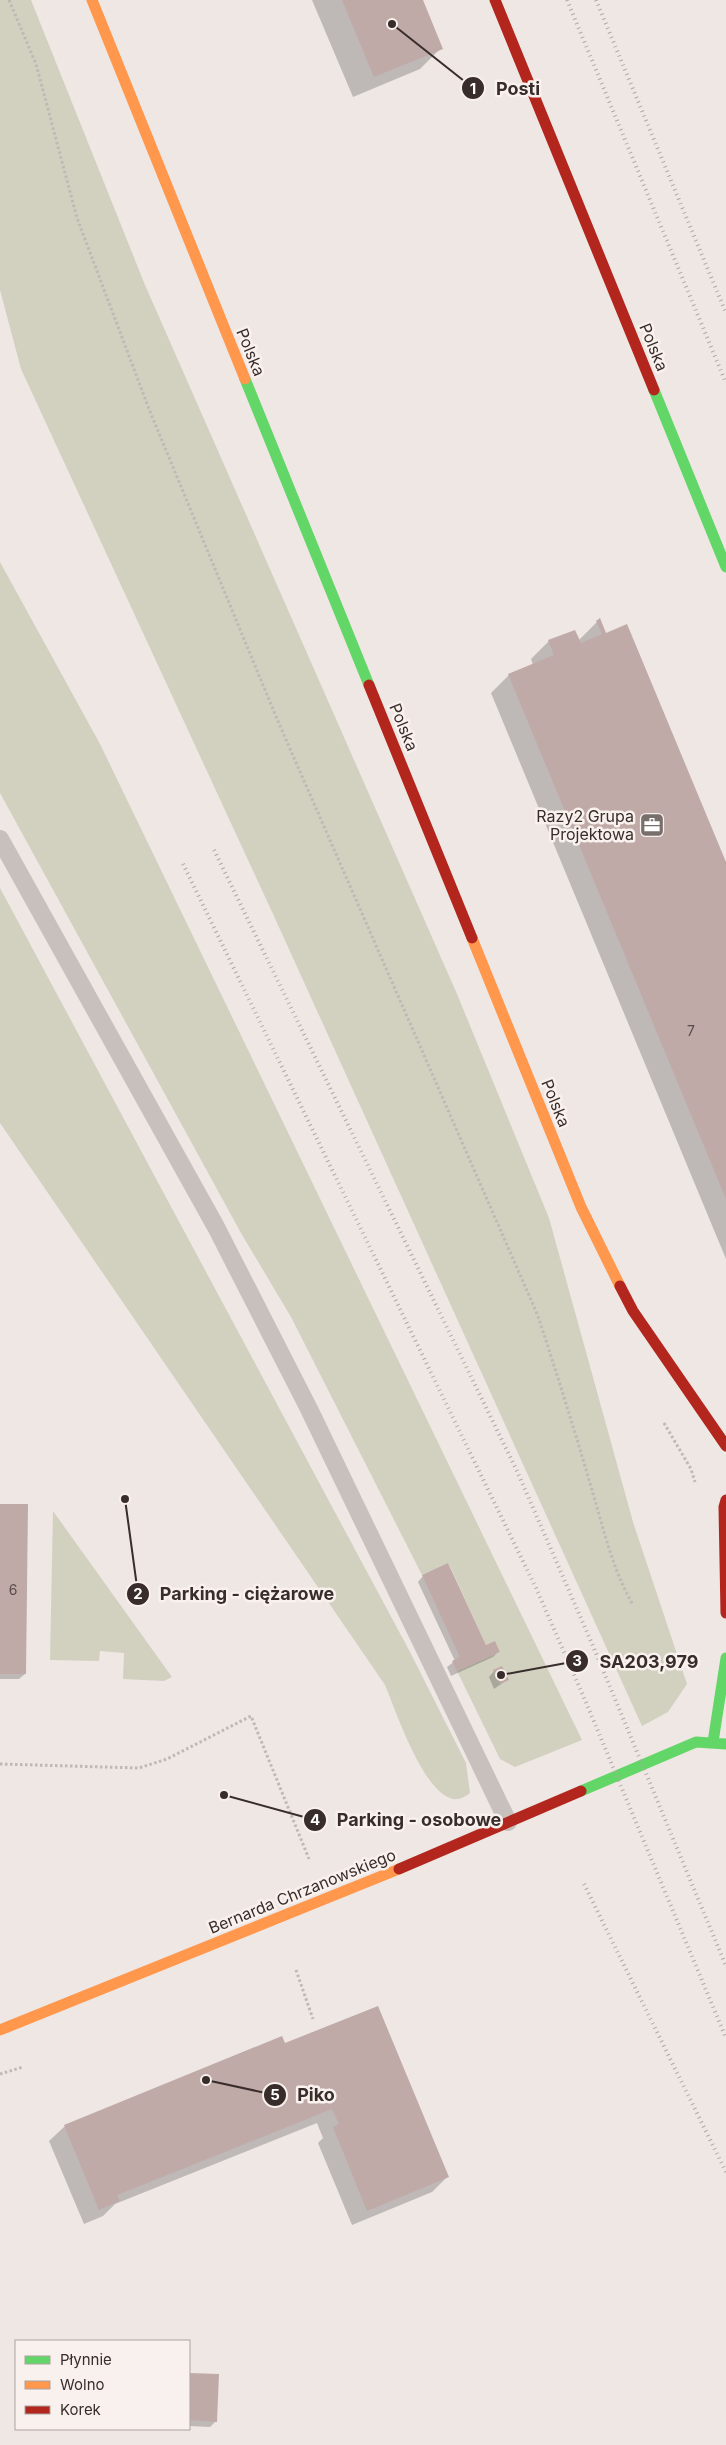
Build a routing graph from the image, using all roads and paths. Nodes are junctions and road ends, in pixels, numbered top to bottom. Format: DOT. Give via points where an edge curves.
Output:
graph roads {
  1 [pos="9,0"];
  2 [pos="92,0"];
  3 [pos="495,0"];
  4 [pos="726,567"];
  5 [pos="0,839"];
  6 [pos="726,1446"];
  7 [pos="726,1500"];
  8 [pos="633,1605"];
  9 [pos="726,1613"];
  10 [pos="726,1658"];
  11 [pos="713,1742"];
  12 [pos="726,1744"];
  13 [pos="0,1764"];
  14 [pos="508,1822"];
  15 [pos="309,1859"];
  16 [pos="296,1970"];
  17 [pos="313,2018"];
  18 [pos="0,2030"];
  19 [pos="23,2067"];
  20 [pos="0,2074"];
  1 -- 8 [label="path" via="36,64 76,218 149,409 277,719 538,1316 606,1538 623,1587"];
  2 -- 6 [label="main road, Polska" via="581,1207 633,1311"];
  3 -- 4 [label="main road, Polska"];
  5 -- 14 [label="lane" via="229,1251 313,1417"];
  7 -- 9 [label="main road"];
  10 -- 11 [label="main road"];
  11 -- 12 [label="main road, Bernarda Chrzanowskiego"];
  11 -- 14 [label="main road, Bernarda Chrzanowskiego" via="696,1742"];
  13 -- 15 [label="path" via="139,1768 167,1759 251,1716"];
  14 -- 18 [label="main road, Bernarda Chrzanowskiego" via="202,1950"];
  16 -- 17 [label="path"];
  19 -- 20 [label="path"];
}
